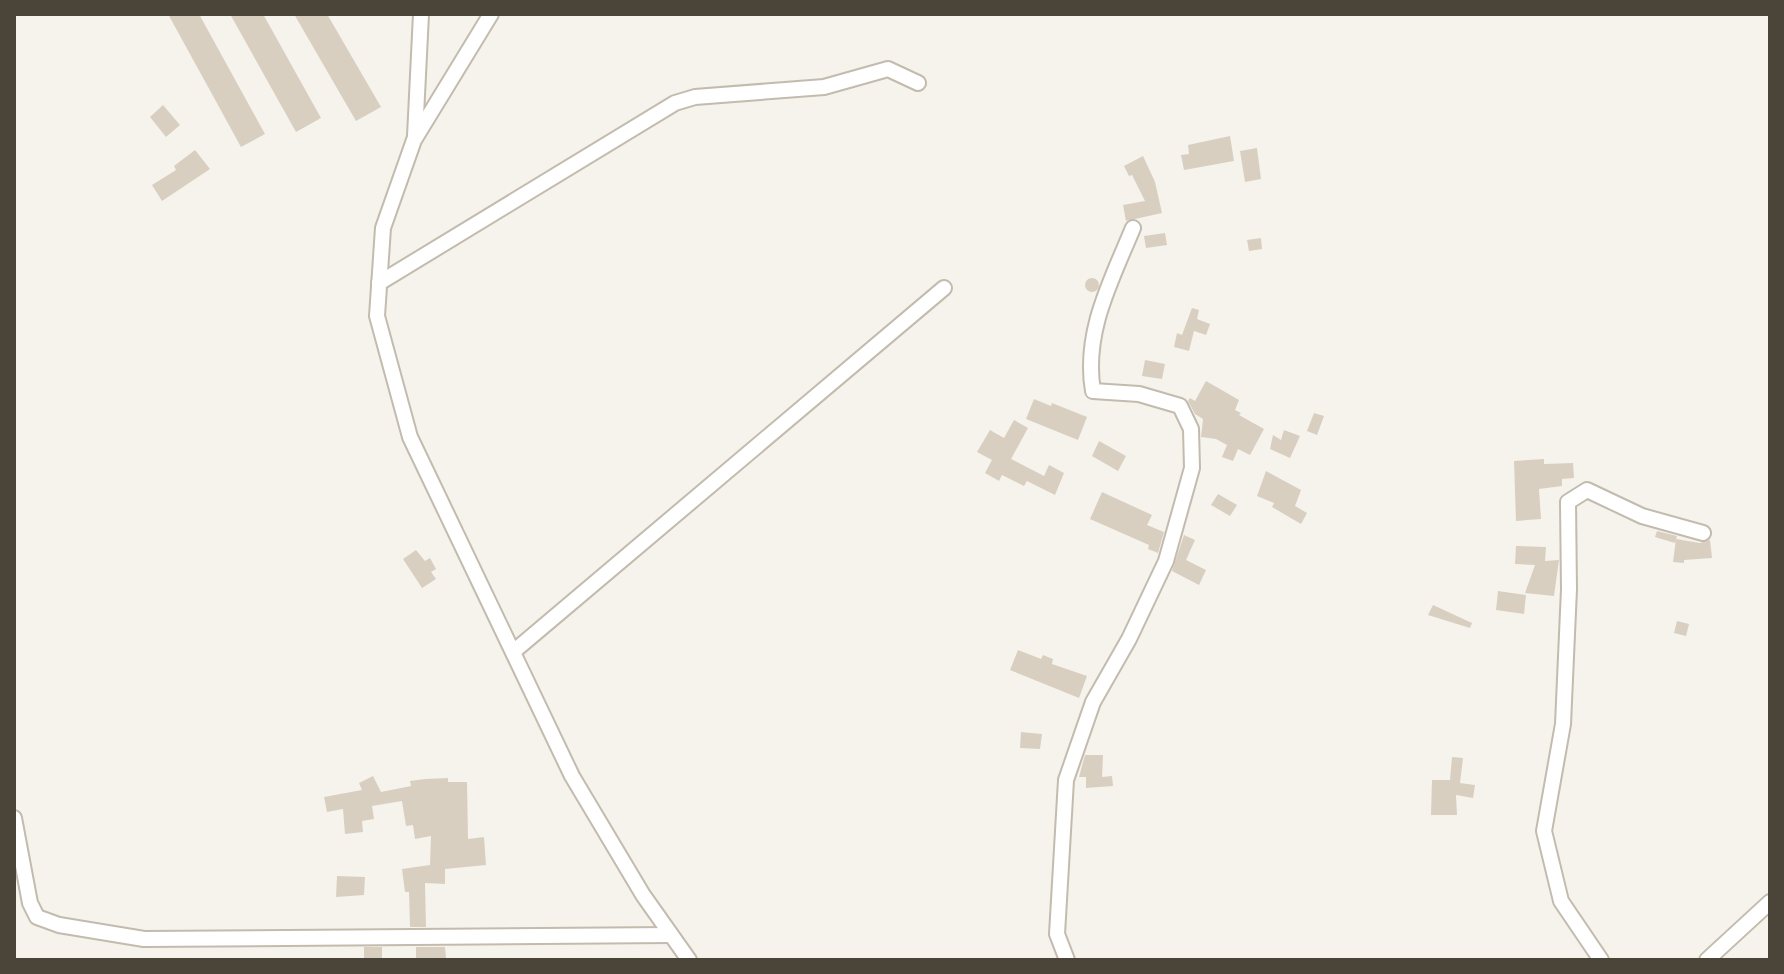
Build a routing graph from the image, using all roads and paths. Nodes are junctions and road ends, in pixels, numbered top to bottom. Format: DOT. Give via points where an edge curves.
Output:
graph roads {
  1 [pos="421,14"];
  2 [pos="491,14"];
  3 [pos="918,83"];
  4 [pos="414,140"];
  5 [pos="1133,228"];
  6 [pos="379,283"];
  7 [pos="944,288"];
  8 [pos="1703,533"];
  9 [pos="513,652"];
  10 [pos="14,818"];
  11 [pos="1770,902"];
  12 [pos="671,935"];
  13 [pos="689,960"];
  14 [pos="1067,960"];
  15 [pos="1601,960"];
  16 [pos="1707,960"];
  1 -- 4 [label="street"];
  2 -- 4 [label="street"];
  3 -- 6 [label="street" via="888,69 824,87 675,103"];
  4 -- 6 [label="street" via="383,228"];
  5 -- 14 [label="street" via="1091,339 1093,391 1139,394 1180,406 1191,429 1192,468 1166,561 1093,702 1066,780 1057,934"];
  6 -- 9 [label="street" via="377,316 410,437"];
  7 -- 9 [label="street"];
  8 -- 15 [label="street" via="1642,516 1587,490 1568,502 1563,724 1544,831 1561,901"];
  9 -- 12 [label="street" via="572,776"];
  10 -- 12 [label="street" via="30,903 37,917 59,925 144,939"];
  11 -- 16 [label="street"];
  12 -- 13 [label="street"];
}
